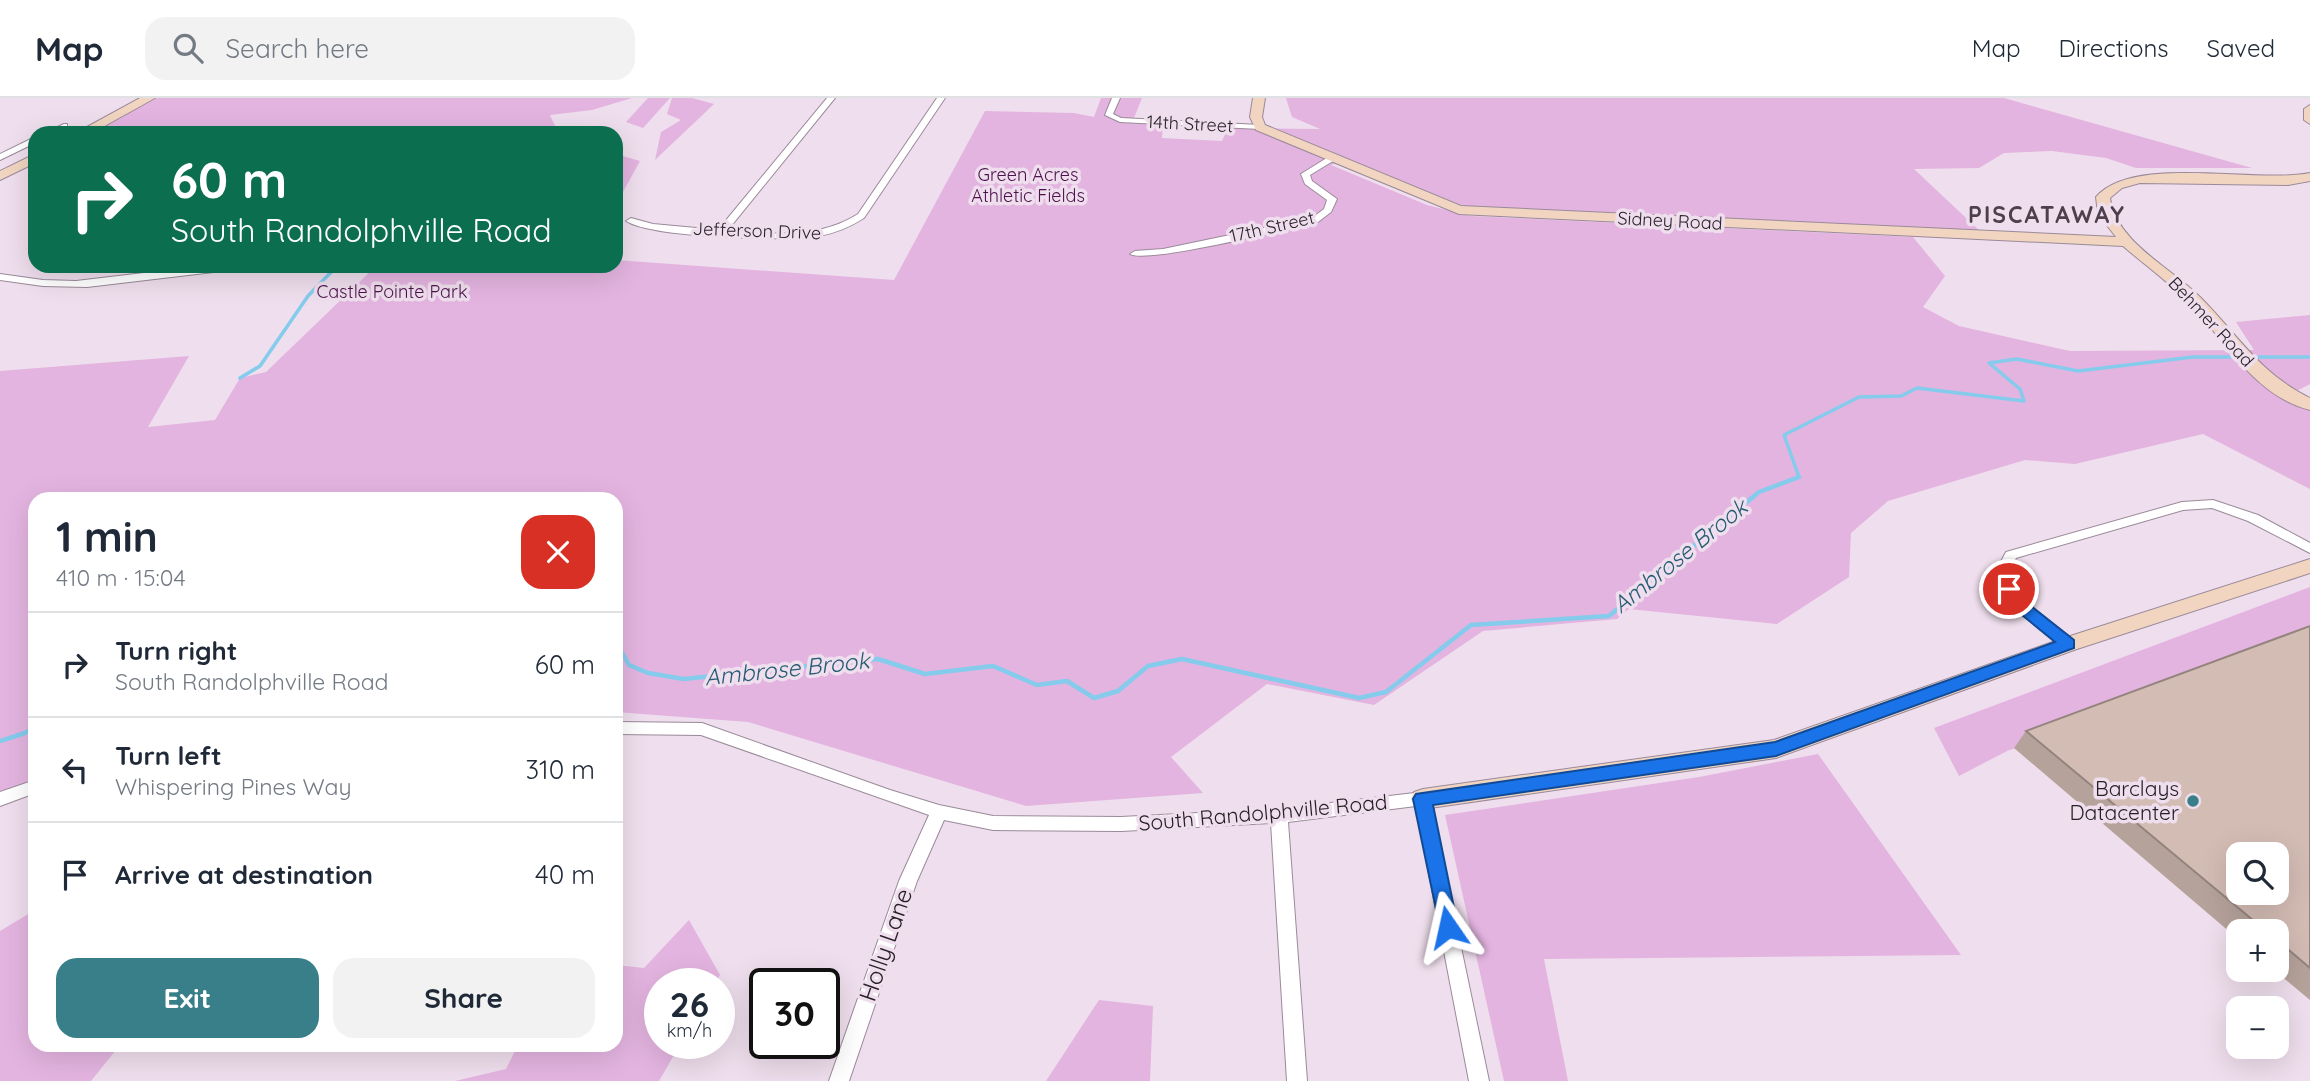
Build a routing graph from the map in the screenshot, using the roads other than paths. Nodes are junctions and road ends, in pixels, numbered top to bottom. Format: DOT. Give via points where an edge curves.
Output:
graph roads {
  1 [pos="149,98"];
  2 [pos="831,98"];
  3 [pos="941,98"];
  4 [pos="1116,98"];
  5 [pos="1259,98"];
  6 [pos="2310,109"];
  7 [pos="2310,120"];
  8 [pos="95,126"];
  9 [pos="1260,127"];
  10 [pos="28,143"];
  11 [pos="0,157"];
  12 [pos="1330,159"];
  13 [pos="28,162"];
  14 [pos="0,176"];
  15 [pos="2310,177"];
  16 [pos="631,221"];
  17 [pos="723,231"];
  18 [pos="2127,242"];
  19 [pos="1135,254"];
  20 [pos="163,273"];
  21 [pos="0,277"];
  22 [pos="2310,405"];
  23 [pos="2310,549"];
  24 [pos="2310,566"];
  25 [pos="2068,644"];
  26 [pos="623,728"];
  27 [pos="28,789"];
  28 [pos="0,799"];
  29 [pos="1423,799"];
  30 [pos="939,812"];
  31 [pos="1279,816"];
  32 [pos="839,1081"];
  33 [pos="1297,1081"];
  34 [pos="1479,1081"];
  1 -- 8 [label="street"];
  2 -- 17 [label="street"];
  3 -- 17 [label="street, Jefferson Drive" via="849,227 808,235"];
  4 -- 9 [label="street, 14th Street" via="1109,115 1120,120"];
  5 -- 9 [label="street" via="1256,117"];
  6 -- 7 [label="street"];
  9 -- 12 [label="street, Sidney Road"];
  10 -- 11 [label="street"];
  12 -- 18 [label="street, Sidney Road" via="1442,205 1480,213"];
  12 -- 19 [label="street, 17th Street" via="1305,174 1308,182 1332,199 1328,210 1315,220"];
  13 -- 14 [label="street"];
  15 -- 18 [label="street, Behmer Road" via="2283,183 2174,177 2121,182 2107,191 2103,206"];
  16 -- 17 [label="street, Jefferson Drive" via="652,227"];
  18 -- 22 [label="street, Behmer Road" via="2197,302 2270,384"];
  20 -- 21 [label="street" via="50,285"];
  23 -- 25 [label="street" via="2253,518 2213,504 2182,506 2011,555 2001,575 2016,603"];
  24 -- 25 [label="street, South Randolphville Road"];
  25 -- 29 [label="street, South Randolphville Road" via="1776,749"];
  26 -- 30 [label="street, South Randolphville Road" via="702,729"];
  27 -- 28 [label="street"];
  29 -- 31 [label="street, South Randolphville Road"];
  29 -- 34 [label="street"];
  30 -- 31 [label="street, South Randolphville Road" via="993,823 1121,824"];
  30 -- 32 [label="street, Holly Lane" via="908,881"];
  31 -- 33 [label="street"];
}
